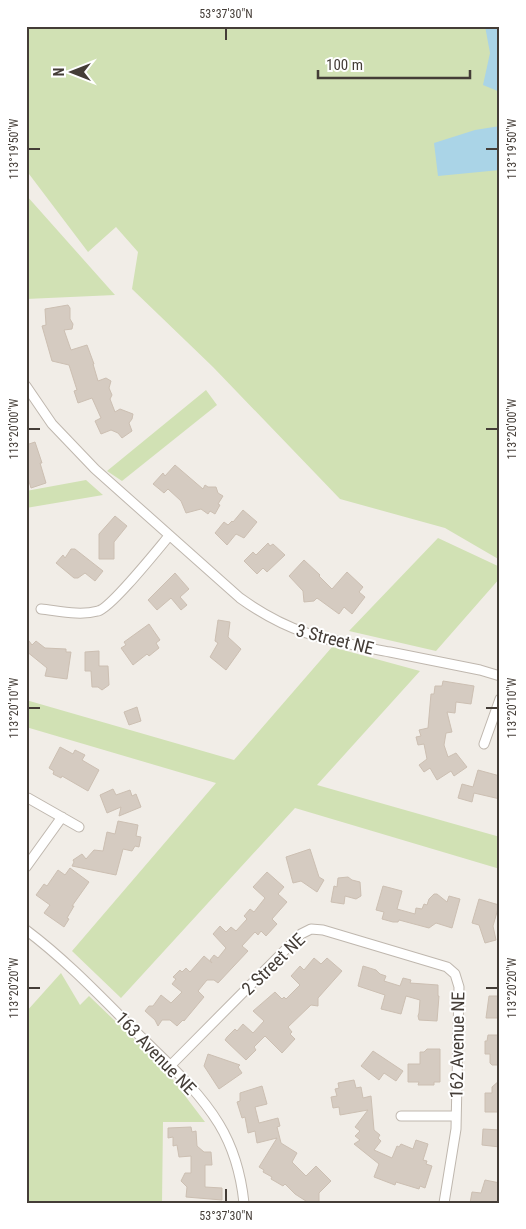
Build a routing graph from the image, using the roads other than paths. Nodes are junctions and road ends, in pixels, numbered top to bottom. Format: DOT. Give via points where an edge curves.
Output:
graph roads {
  1 [pos="26,386"];
  2 [pos="169,536"];
  3 [pos="40,609"];
  4 [pos="500,676"];
  5 [pos="500,699"];
  6 [pos="484,744"];
  7 [pos="28,798"];
  8 [pos="62,817"];
  9 [pos="79,827"];
  10 [pos="26,867"];
  11 [pos="26,930"];
  12 [pos="455,974"];
  13 [pos="170,1066"];
  14 [pos="401,1116"];
  15 [pos="456,1116"];
  16 [pos="244,1203"];
  17 [pos="444,1203"];
  1 -- 2 [label="street, 3 Street NE" via="52,424 95,469"];
  2 -- 3 [label="street" via="100,611 81,614"];
  2 -- 4 [label="street, 3 Street NE" via="240,598 289,628 334,642"];
  5 -- 6 [label="street"];
  7 -- 8 [label="street"];
  8 -- 9 [label="street"];
  8 -- 10 [label="street"];
  11 -- 13 [label="street, 163 Avenue NE" via="73,969"];
  12 -- 13 [label="street, 2 Street NE" via="447,968 311,929 301,934"];
  12 -- 15 [label="street, 162 Avenue NE" via="459,987"];
  13 -- 16 [label="street, 163 Avenue NE" via="199,1096 218,1123 236,1164"];
  14 -- 15 [label="street, 162 Avenue NE"];
  15 -- 17 [label="street, 162 Avenue NE"];
}
